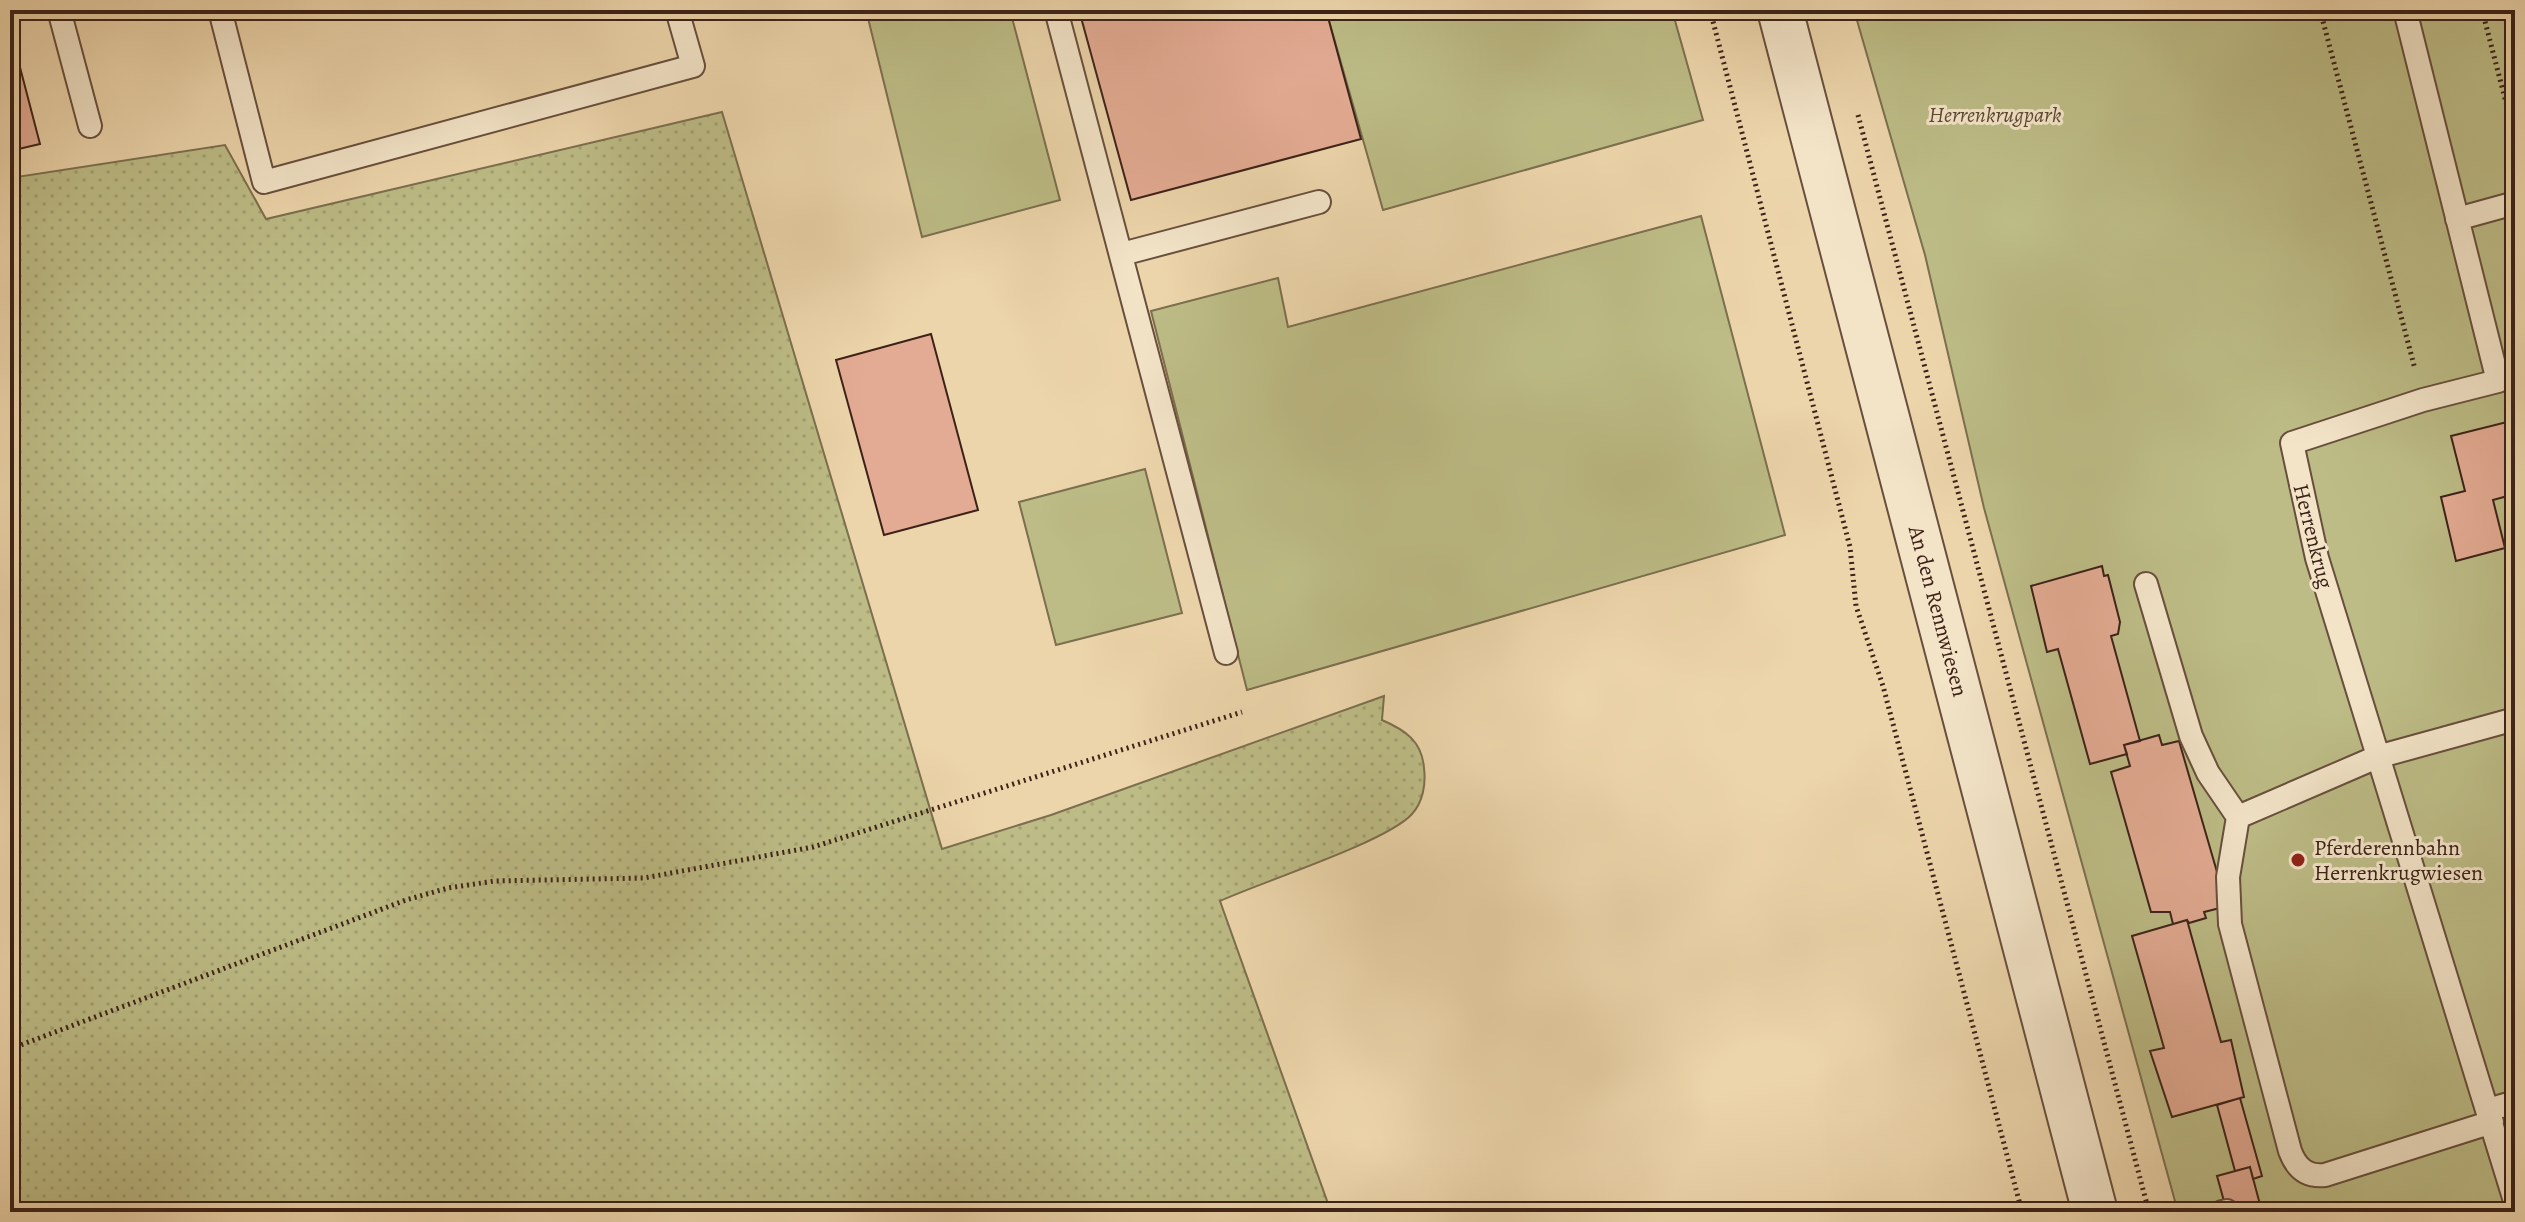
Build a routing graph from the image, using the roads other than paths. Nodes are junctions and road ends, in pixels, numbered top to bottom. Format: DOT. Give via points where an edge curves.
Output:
graph roads {
  1 [pos="59,10"];
  2 [pos="220,10"];
  3 [pos="677,10"];
  4 [pos="1056,10"];
  5 [pos="1780,10"];
  6 [pos="2405,10"];
  7 [pos="90,126"];
  8 [pos="1319,202"];
  9 [pos="2515,203"];
  10 [pos="2457,219"];
  11 [pos="1122,254"];
  12 [pos="2507,379"];
  13 [pos="2146,584"];
  14 [pos="1226,653"];
  15 [pos="2515,719"];
  16 [pos="2377,757"];
  17 [pos="2238,817"];
  18 [pos="2515,1102"];
  19 [pos="2490,1116"];
  20 [pos="2515,1201"];
  21 [pos="2095,1212"];
  1 -- 7 [label="lane"];
  2 -- 3 [label="lane" via="264,182 693,66"];
  4 -- 11 [label="lane"];
  5 -- 21 [label="street, An den Rennwiesen"];
  6 -- 10 [label="lane, Herrenkrug"];
  8 -- 11 [label="lane"];
  9 -- 10 [label="lane"];
  10 -- 12 [label="lane, Herrenkrug"];
  11 -- 14 [label="lane"];
  12 -- 16 [label="lane, Herrenkrug" via="2292,443 2317,558"];
  13 -- 17 [label="lane" via="2191,736"];
  15 -- 16 [label="lane"];
  16 -- 17 [label="lane"];
  16 -- 19 [label="lane, Herrenkrug"];
  17 -- 19 [label="lane" via="2228,877 2230,924 2297,1165 2309,1174 2325,1175"];
  18 -- 19 [label="lane"];
  19 -- 20 [label="lane, Herrenkrug"];
}
